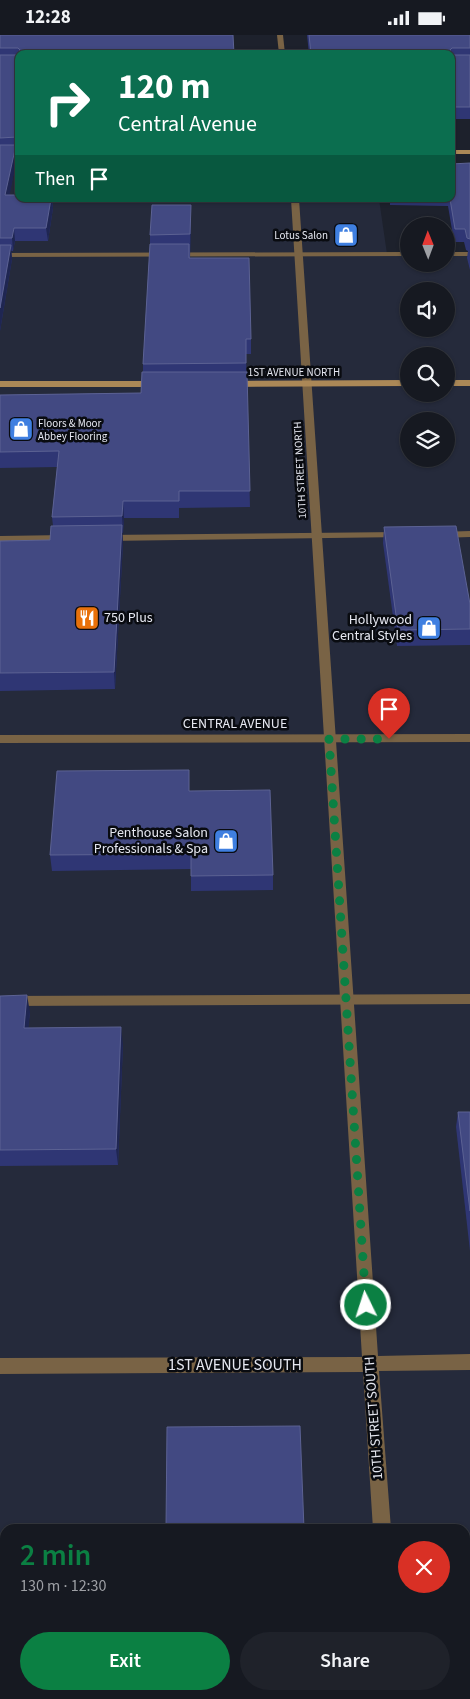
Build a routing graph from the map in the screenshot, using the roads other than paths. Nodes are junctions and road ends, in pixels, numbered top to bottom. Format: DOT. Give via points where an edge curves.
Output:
graph roads {
  1 [pos="280,35"];
  2 [pos="282,50"];
  3 [pos="455,152"];
  4 [pos="470,152"];
  5 [pos="295,202"];
  6 [pos="400,254"];
  7 [pos="455,254"];
  8 [pos="470,254"];
  9 [pos="0,255"];
  10 [pos="298,255"];
  11 [pos="400,383"];
  12 [pos="455,383"];
  13 [pos="470,383"];
  14 [pos="0,384"];
  15 [pos="169,384"];
  16 [pos="218,384"];
  17 [pos="307,384"];
  18 [pos="412,535"];
  19 [pos="432,535"];
  20 [pos="470,535"];
  21 [pos="316,536"];
  22 [pos="78,538"];
  23 [pos="97,538"];
  24 [pos="0,539"];
  25 [pos="470,738"];
  26 [pos="0,739"];
  27 [pos="329,739"];
  28 [pos="346,999"];
  29 [pos="470,999"];
  30 [pos="0,1001"];
  31 [pos="470,1362"];
  32 [pos="370,1364"];
  33 [pos="0,1366"];
  34 [pos="382,1524"];
  1 -- 2 [label="street"];
  3 -- 4 [label="main road"];
  5 -- 10 [label="street, 10TH STREET NORTH"];
  6 -- 10 [label="street"];
  7 -- 8 [label="street"];
  9 -- 10 [label="street"];
  10 -- 17 [label="street, 10TH STREET NORTH"];
  11 -- 17 [label="main road, 1ST AVENUE NORTH"];
  12 -- 13 [label="main road"];
  14 -- 15 [label="main road"];
  16 -- 17 [label="main road, 1ST AVENUE NORTH"];
  17 -- 21 [label="street, 10TH STREET NORTH"];
  18 -- 21 [label="street"];
  19 -- 20 [label="street"];
  21 -- 23 [label="street"];
  21 -- 27 [label="street, 10TH STREET NORTH"];
  22 -- 24 [label="street"];
  25 -- 27 [label="street, CENTRAL AVENUE"];
  26 -- 27 [label="street, CENTRAL AVENUE"];
  27 -- 28 [label="street, 10TH STREET SOUTH"];
  28 -- 29 [label="street"];
  28 -- 30 [label="street"];
  28 -- 32 [label="street, 10TH STREET SOUTH"];
  31 -- 32 [label="street, 1ST AVENUE SOUTH"];
  32 -- 33 [label="street, 1ST AVENUE SOUTH"];
  32 -- 34 [label="street, 10TH STREET SOUTH"];
}
